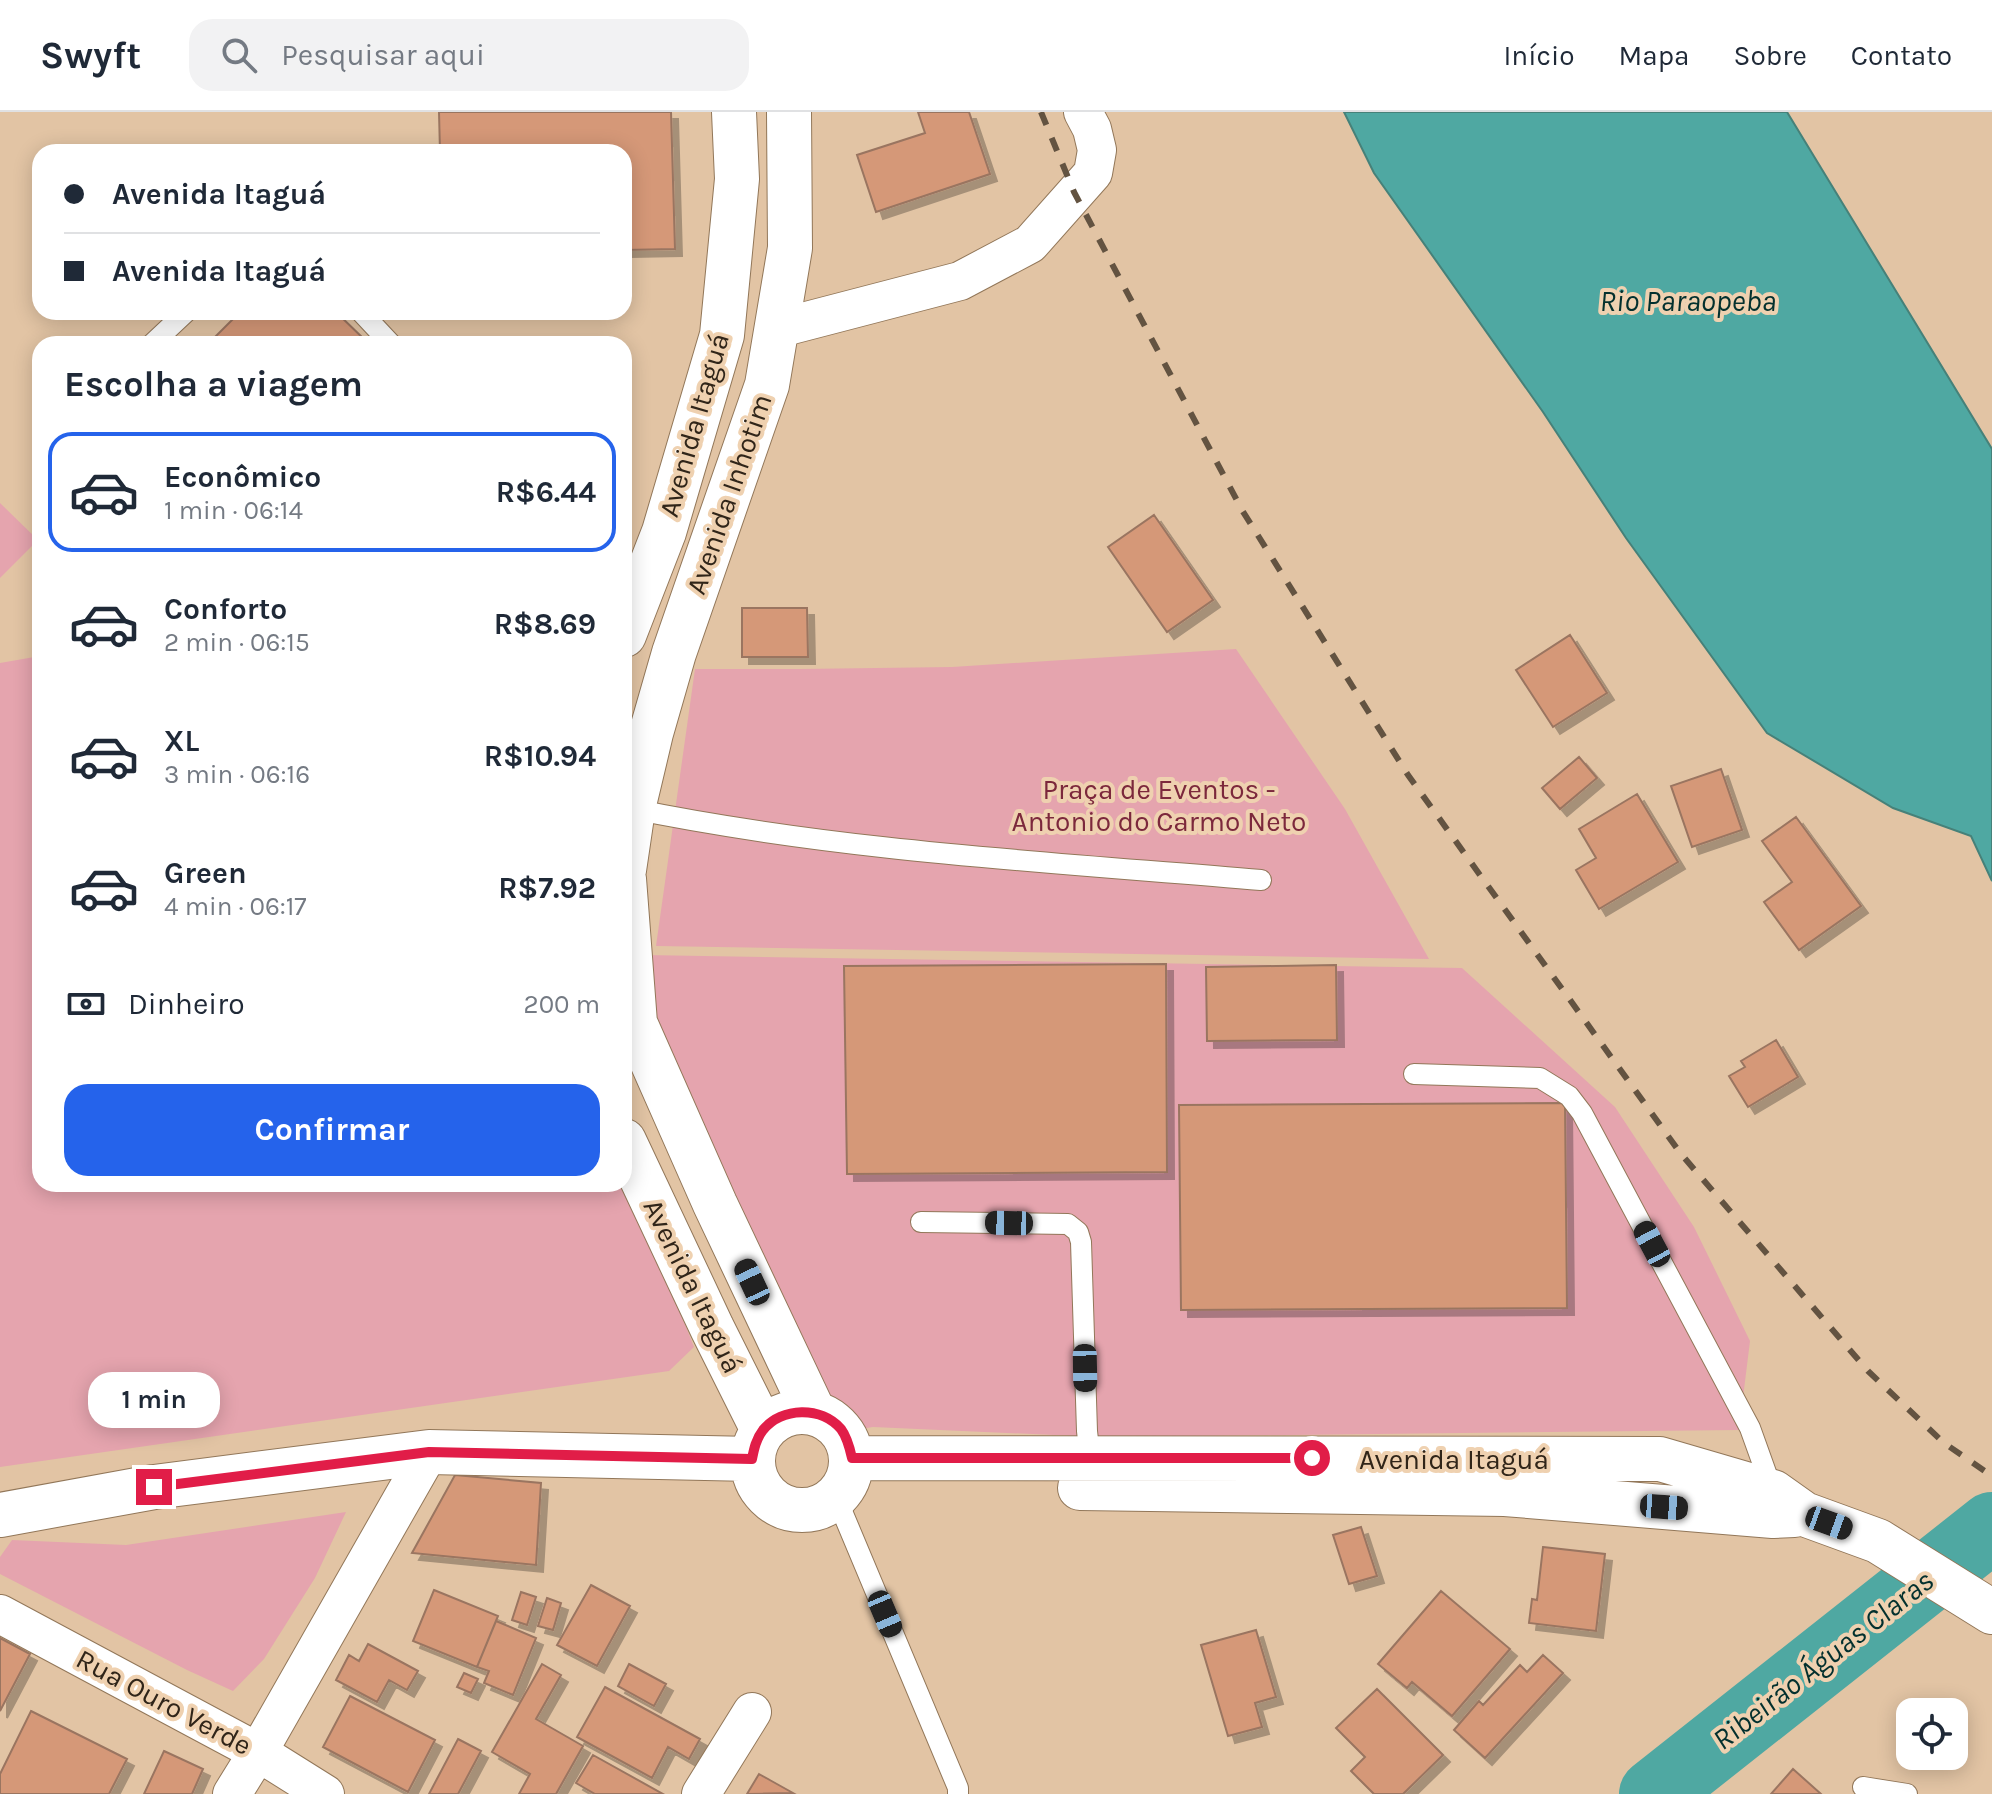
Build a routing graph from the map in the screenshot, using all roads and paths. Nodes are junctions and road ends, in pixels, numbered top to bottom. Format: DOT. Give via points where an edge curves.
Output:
graph roads {
  1 [pos="734,112"];
  2 [pos="789,112"];
  3 [pos="1083,112"];
  4 [pos="178,320"];
  5 [pos="368,320"];
  6 [pos="776,329"];
  7 [pos="160,336"];
  8 [pos="384,336"];
  9 [pos="632,614"];
  10 [pos="638,730"];
  11 [pos="632,782"];
  12 [pos="632,809"];
  13 [pos="1261,880"];
  14 [pos="632,984"];
  15 [pos="1414,1074"];
  16 [pos="632,1158"];
  17 [pos="921,1222"];
  18 [pos="814,1413"];
  19 [pos="758,1444"];
  20 [pos="429,1452"];
  21 [pos="1090,1458"];
  22 [pos="845,1480"];
  23 [pos="1789,1503"];
  24 [pos="0,1515"];
  25 [pos="1992,1612"];
  26 [pos="0,1614"];
  27 [pos="752,1712"];
  28 [pos="258,1752"];
  29 [pos="1863,1787"];
  30 [pos="232,1794"];
  31 [pos="325,1794"];
  32 [pos="701,1794"];
  33 [pos="958,1794"];
  34 [pos="1907,1794"];
  1 -- 9 [label="main road, Avenida Itaguá" via="737,179 722,335 664,532"];
  2 -- 6 [label="main road, Avenida Inhotim" via="790,248"];
  3 -- 6 [label="street" via="1097,150 1093,173 1030,244 960,281"];
  4 -- 7 [label="lane"];
  5 -- 8 [label="lane"];
  6 -- 10 [label="main road, Avenida Inhotim" via="767,385 674,653"];
  10 -- 11 [label="main road, Avenida Inhotim"];
  12 -- 13 [label="lane" via="895,849"];
  14 -- 18 [label="main road" via="635,1023"];
  15 -- 23 [label="lane" via="1540,1078 1569,1096"];
  16 -- 19 [label="main road, Avenida Itaguá" via="712,1328"];
  17 -- 21 [label="lane" via="1068,1224 1078,1232"];
  18 -- 19 [label="main road" via="800,1411 774,1420"];
  18 -- 22 [label="main road" via="841,1429 848,1443"];
  19 -- 20 [label="main road"];
  19 -- 22 [label="main road, Avenida Itaguá" via="755,1476 762,1491 789,1509 822,1507"];
  20 -- 24 [label="main road" via="154,1487"];
  20 -- 28 [label="street"];
  21 -- 22 [label="main road, Avenida Itaguá"];
  21 -- 23 [label="main road, Avenida Itaguá" via="1660,1459"];
  22 -- 23 [label="main road, Avenida Itaguá" via="1505,1494 1773,1516"];
  22 -- 33 [label="lane"];
  23 -- 25 [label="main road, Avenida Itaguá" via="1878,1541"];
  26 -- 28 [label="street, Rua Ouro Verde"];
  27 -- 32 [label="street"];
  28 -- 30 [label="street"];
  28 -- 31 [label="street, Rua Ouro Verde"];
  29 -- 34 [label="lane"];
}
